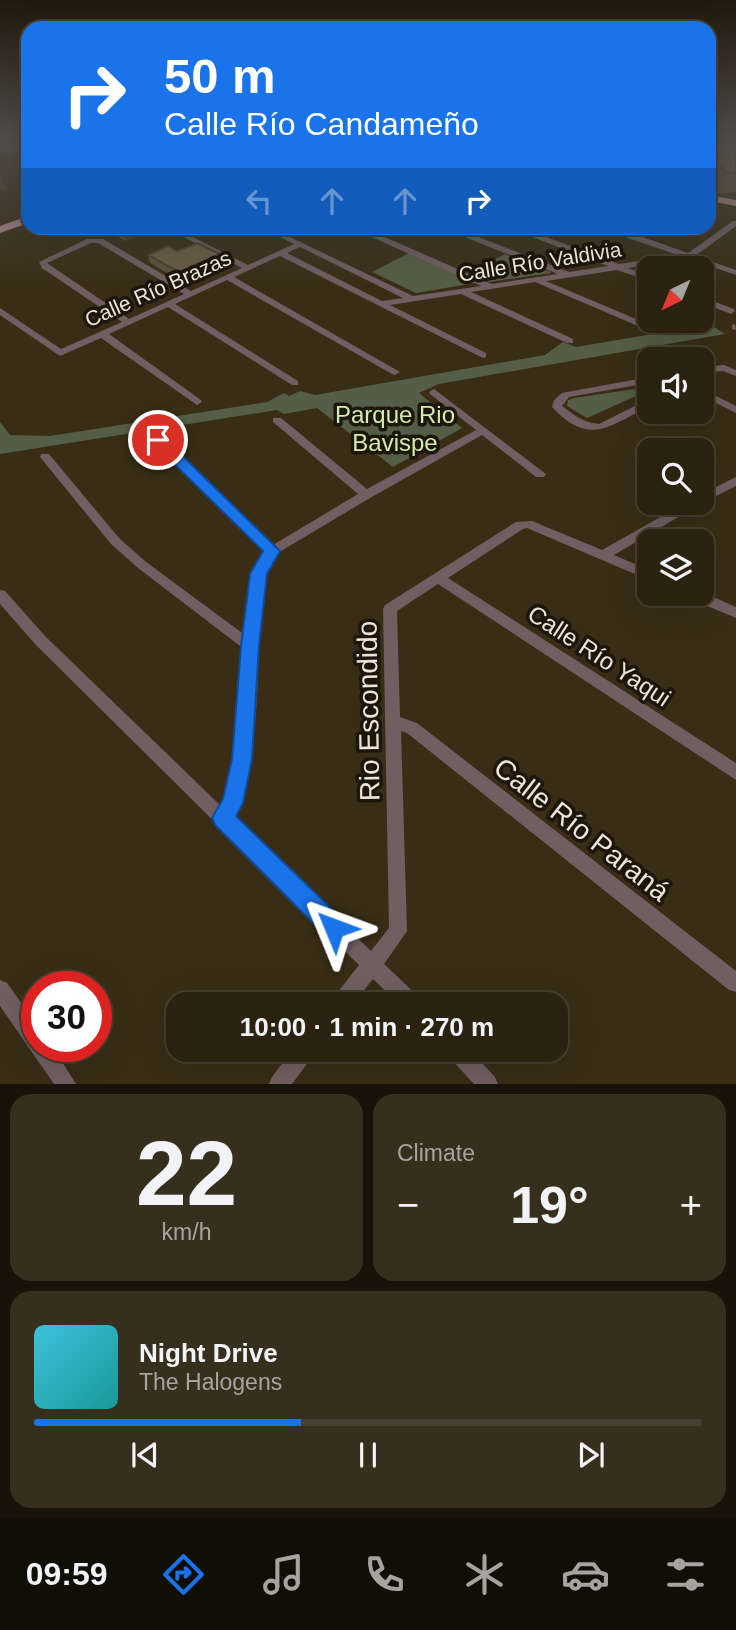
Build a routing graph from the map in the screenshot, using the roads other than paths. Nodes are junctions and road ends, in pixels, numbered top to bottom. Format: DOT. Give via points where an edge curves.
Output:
graph roads {
  1 [pos="716,199"];
  2 [pos="736,203"];
  3 [pos="21,222"];
  4 [pos="736,223"];
  5 [pos="0,230"];
  6 [pos="183,235"];
  7 [pos="281,235"];
  8 [pos="375,235"];
  9 [pos="468,235"];
  10 [pos="535,235"];
  11 [pos="628,235"];
  12 [pos="301,244"];
  13 [pos="280,253"];
  14 [pos="689,256"];
  15 [pos="637,265"];
  16 [pos="714,265"];
  17 [pos="45,266"];
  18 [pos="247,268"];
  19 [pos="619,268"];
  20 [pos="736,273"];
  21 [pos="569,275"];
  22 [pos="637,275"];
  23 [pos="227,278"];
  24 [pos="536,280"];
  25 [pos="492,287"];
  26 [pos="463,292"];
  27 [pos="191,294"];
  28 [pos="412,299"];
  29 [pos="169,304"];
  30 [pos="380,304"];
  31 [pos="714,305"];
  32 [pos="0,311"];
  33 [pos="731,311"];
  34 [pos="128,322"];
  35 [pos="637,323"];
  36 [pos="102,334"];
  37 [pos="570,341"];
  38 [pos="483,355"];
  39 [pos="714,369"];
  40 [pos="396,372"];
  41 [pos="736,373"];
  42 [pos="637,382"];
  43 [pos="295,383"];
  44 [pos="434,392"];
  45 [pos="714,398"];
  46 [pos="197,402"];
  47 [pos="637,408"];
  48 [pos="736,410"];
  49 [pos="277,420"];
  50 [pos="483,430"];
  51 [pos="158,440"];
  52 [pos="45,457"];
  53 [pos="540,474"];
  54 [pos="736,481"];
  55 [pos="714,493"];
  56 [pos="366,495"];
  57 [pos="674,515"];
  58 [pos="272,551"];
  59 [pos="604,555"];
  60 [pos="637,570"];
  61 [pos="438,578"];
  62 [pos="0,595"];
  63 [pos="714,603"];
  64 [pos="736,613"];
  65 [pos="250,646"];
  66 [pos="393,721"];
  67 [pos="736,772"];
  68 [pos="222,818"];
  69 [pos="372,965"];
  70 [pos="736,983"];
  71 [pos="0,990"];
  72 [pos="351,992"];
  73 [pos="400,992"];
  74 [pos="21,1020"];
  75 [pos="51,1062"];
  76 [pos="296,1062"];
  77 [pos="467,1062"];
  78 [pos="66,1084"];
  79 [pos="279,1084"];
  80 [pos="488,1084"];
  1 -- 2 [label="main road"];
  3 -- 5 [label="main road"];
  4 -- 14 [label="street, Calle Río Valdivia" via="725,236"];
  6 -- 18 [label="street"];
  7 -- 12 [label="street"];
  8 -- 25 [label="street"];
  9 -- 21 [label="street"];
  10 -- 19 [label="street"];
  11 -- 14 [label="street"];
  12 -- 13 [label="street, Calle Río Brazas"];
  12 -- 28 [label="street"];
  13 -- 18 [label="street, Calle Río Brazas"];
  13 -- 30 [label="street"];
  15 -- 19 [label="street, Calle Río Valdivia"];
  16 -- 20 [label="street"];
  17 -- 27 [label="street" via="45,259 90,241 104,242"];
  17 -- 34 [label="street"];
  18 -- 23 [label="street, Calle Río Brazas"];
  19 -- 21 [label="street, Calle Río Valdivia"];
  19 -- 22 [label="street"];
  21 -- 24 [label="street, Calle Río Valdivia"];
  23 -- 27 [label="street, Calle Río Brazas"];
  23 -- 40 [label="street"];
  24 -- 25 [label="street, Calle Río Valdivia"];
  24 -- 35 [label="street"];
  25 -- 26 [label="street, Calle Río Valdivia"];
  26 -- 28 [label="street, Calle Río Valdivia"];
  26 -- 37 [label="street"];
  27 -- 29 [label="street, Calle Río Brazas"];
  28 -- 30 [label="street, Calle Río Valdivia"];
  29 -- 34 [label="street, Calle Río Brazas"];
  29 -- 43 [label="street"];
  30 -- 38 [label="street"];
  31 -- 33 [label="street"];
  32 -- 36 [label="street, Calle Río Brazas" via="56,352"];
  34 -- 36 [label="street, Calle Río Brazas"];
  36 -- 46 [label="street"];
  39 -- 41 [label="street"];
  42 -- 47 [label="street" via="566,396 557,407 579,423 598,428"];
  44 -- 50 [label="street"];
  45 -- 48 [label="street"];
  49 -- 56 [label="street"];
  50 -- 53 [label="street"];
  50 -- 56 [label="street"];
  51 -- 58 [label="street"];
  52 -- 65 [label="street" via="115,541"];
  54 -- 55 [label="street"];
  56 -- 58 [label="street"];
  57 -- 59 [label="street"];
  58 -- 65 [label="street" via="259,574"];
  59 -- 60 [label="street"];
  59 -- 61 [label="street, Rio Escondido" via="528,524 520,525"];
  61 -- 66 [label="street, Rio Escondido" via="390,609"];
  61 -- 67 [label="street, Calle Río Yaqui"];
  62 -- 68 [label="street"];
  63 -- 64 [label="street"];
  65 -- 68 [label="street" via="242,759 232,803"];
  66 -- 69 [label="street, Rio Escondido" via="398,931"];
  66 -- 70 [label="street, Calle Río Paraná" via="412,728"];
  68 -- 69 [label="street"];
  69 -- 72 [label="street, Rio Escondido"];
  69 -- 73 [label="street"];
  71 -- 74 [label="street"];
  75 -- 78 [label="street"];
  76 -- 79 [label="street"];
  77 -- 80 [label="street"];
}
